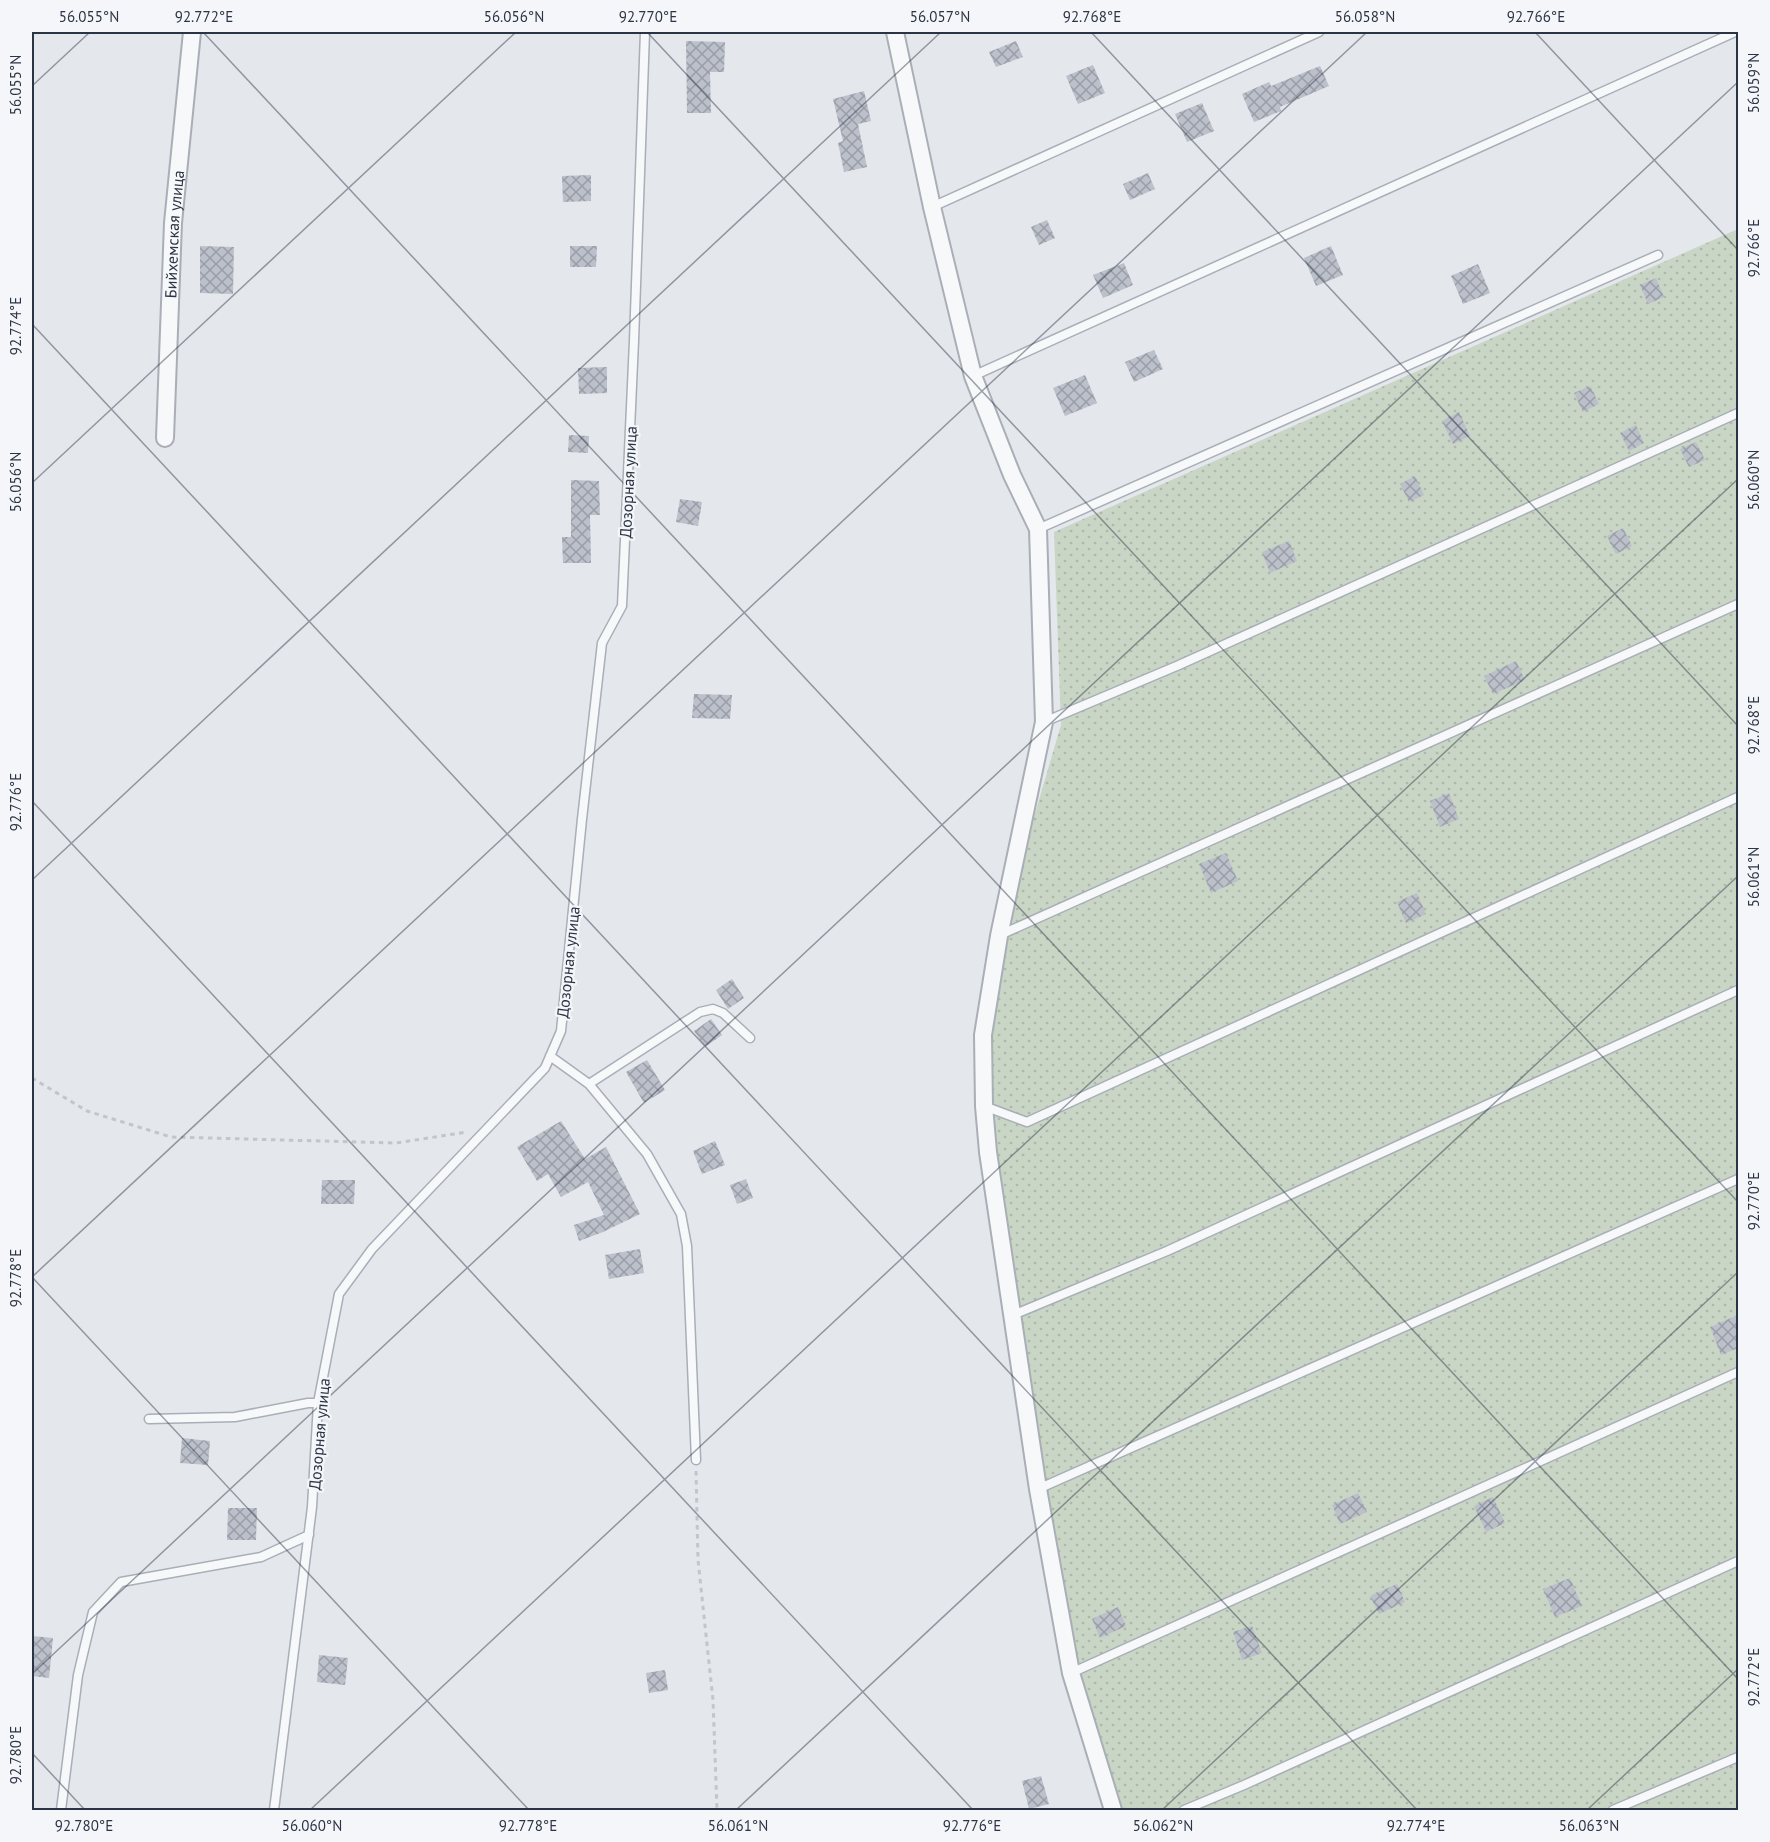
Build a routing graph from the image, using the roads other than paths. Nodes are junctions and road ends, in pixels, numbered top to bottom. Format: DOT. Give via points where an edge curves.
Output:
graph roads {
  1 [pos="192,32"];
  2 [pos="645,32"];
  3 [pos="895,32"];
  4 [pos="1319,32"];
  5 [pos="1736,32"];
  6 [pos="932,207"];
  7 [pos="1658,255"];
  8 [pos="973,376"];
  9 [pos="1738,412"];
  10 [pos="165,438"];
  11 [pos="1038,529"];
  12 [pos="1738,604"];
  13 [pos="1044,722"];
  14 [pos="1738,797"];
  15 [pos="999,936"];
  16 [pos="1738,990"];
  17 [pos="750,1038"];
  18 [pos="550,1056"];
  19 [pos="589,1084"];
  20 [pos="984,1106"];
  21 [pos="1738,1179"];
  22 [pos="1013,1315"];
  23 [pos="1738,1372"];
  24 [pos="318,1403"];
  25 [pos="149,1419"];
  26 [pos="696,1461"];
  27 [pos="1038,1489"];
  28 [pos="309,1535"];
  29 [pos="1738,1561"];
  30 [pos="1071,1673"];
  31 [pos="1738,1757"];
  32 [pos="61,1810"];
  33 [pos="274,1810"];
  34 [pos="1113,1810"];
  35 [pos="1184,1810"];
  36 [pos="1613,1810"];
  1 -- 10 [label="street, Бийхемская улица" via="173,223"];
  2 -- 18 [label="lane, Дозорная улица" via="622,606 602,643 561,1030"];
  3 -- 6 [label="street"];
  4 -- 6 [label="lane"];
  5 -- 8 [label="lane"];
  6 -- 8 [label="street"];
  7 -- 11 [label="lane"];
  8 -- 11 [label="street"];
  9 -- 13 [label="lane" via="1179,665"];
  11 -- 13 [label="street"];
  12 -- 15 [label="lane"];
  13 -- 15 [label="street"];
  14 -- 20 [label="lane" via="1027,1122"];
  15 -- 20 [label="street" via="983,1035"];
  16 -- 22 [label="lane" via="1178,1246"];
  17 -- 19 [label="lane" via="723,1013 713,1009 700,1012"];
  18 -- 19 [label="lane"];
  18 -- 24 [label="lane, Дозорная улица" via="544,1068 372,1249 339,1294"];
  19 -- 26 [label="lane" via="647,1154 681,1214 687,1246"];
  20 -- 22 [label="street"];
  21 -- 27 [label="lane"];
  22 -- 27 [label="street"];
  23 -- 30 [label="lane"];
  24 -- 25 [label="lane" via="235,1417"];
  24 -- 28 [label="lane, Дозорная улица"];
  27 -- 30 [label="street"];
  28 -- 32 [label="lane" via="261,1557 121,1582 93,1612 78,1675"];
  28 -- 33 [label="lane"];
  29 -- 35 [label="lane"];
  30 -- 34 [label="street"];
  31 -- 36 [label="lane"];
}
